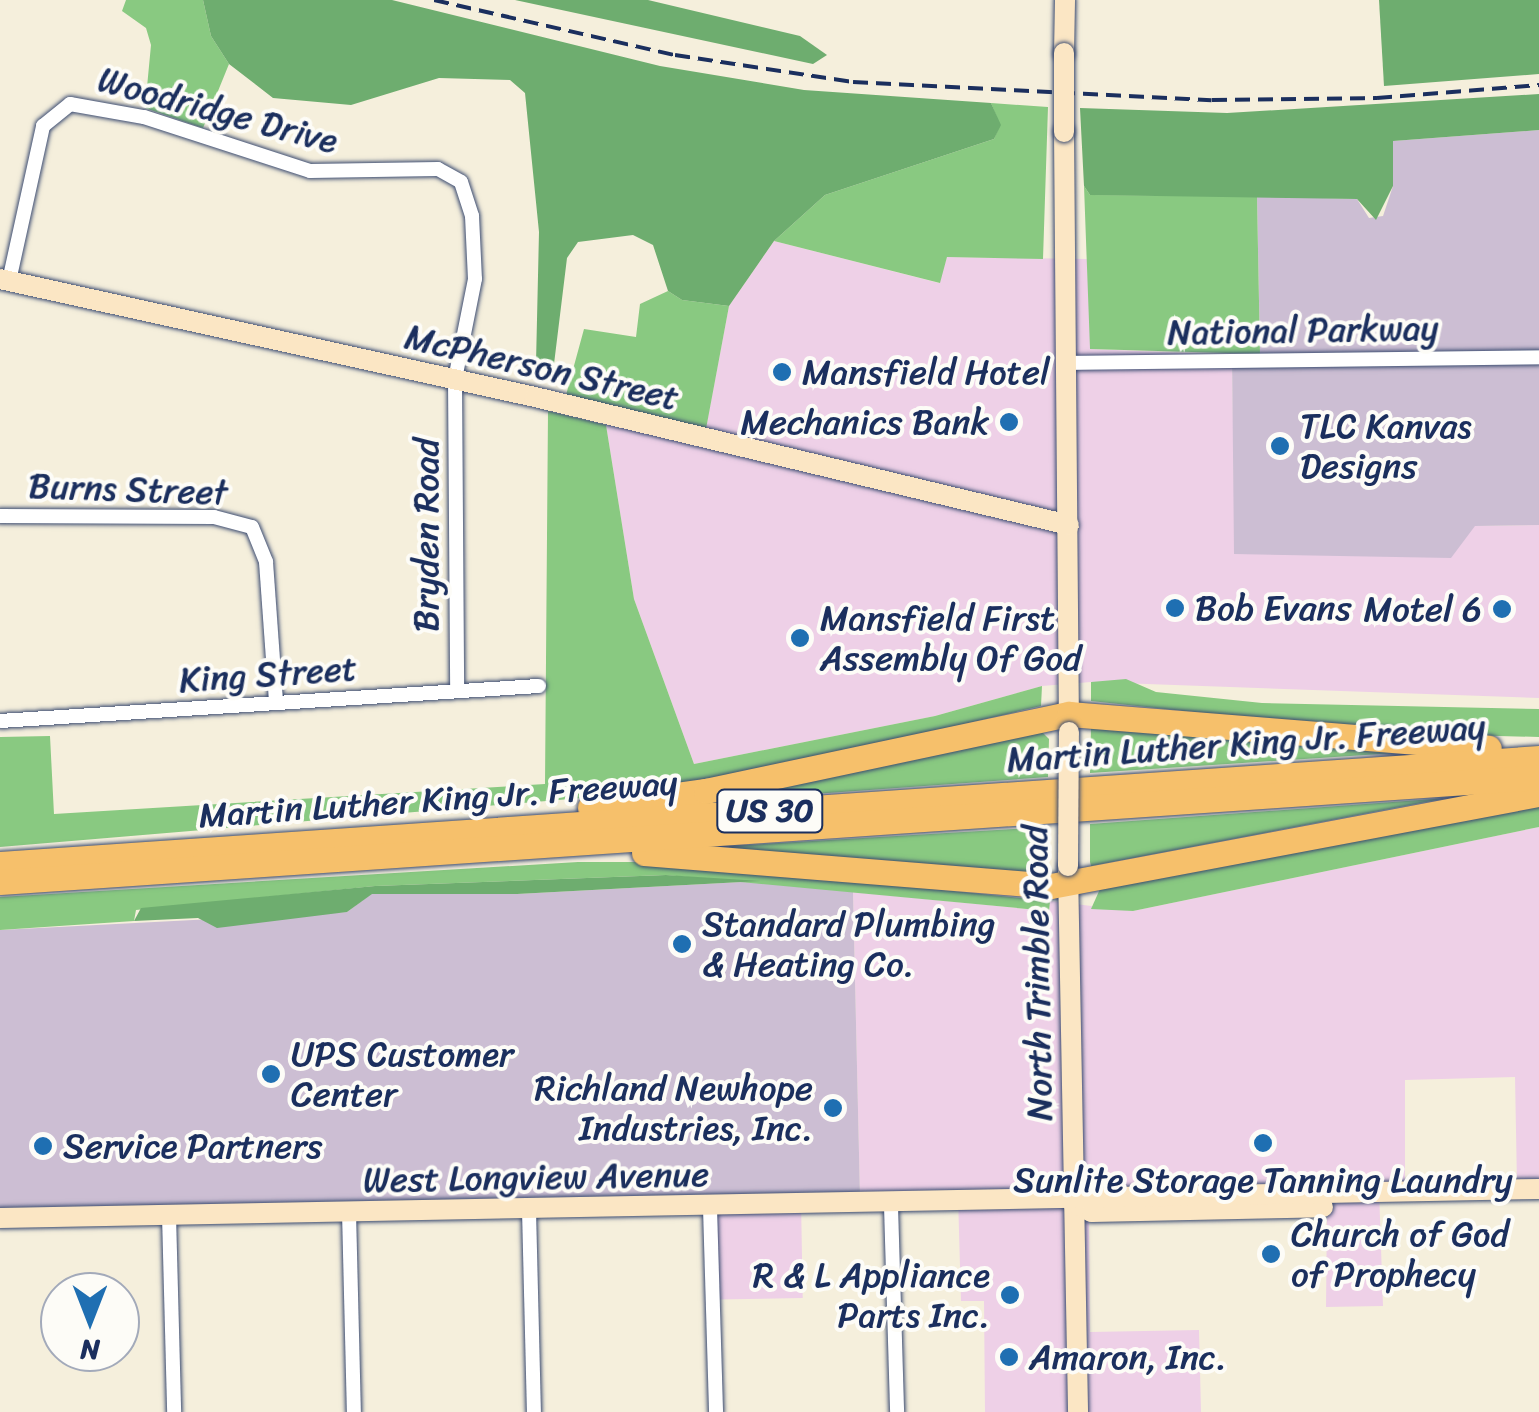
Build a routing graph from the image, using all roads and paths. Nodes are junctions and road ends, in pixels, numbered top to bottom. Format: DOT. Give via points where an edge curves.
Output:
graph roads {
  1 [pos="1065,0"];
  2 [pos="4,280"];
  3 [pos="1539,356"];
  4 [pos="1068,363"];
  5 [pos="455,379"];
  6 [pos="0,516"];
  7 [pos="1068,526"];
  8 [pos="539,686"];
  9 [pos="457,691"];
  10 [pos="276,703"];
  11 [pos="0,721"];
  12 [pos="1069,723"];
  13 [pos="1539,748"];
  14 [pos="1539,758"];
  15 [pos="1539,777"];
  16 [pos="1539,794"];
  17 [pos="175,852"];
  18 [pos="0,864"];
  19 [pos="258,865"];
  20 [pos="1068,876"];
  21 [pos="0,882"];
  22 [pos="1539,1189"];
  23 [pos="1072,1202"];
  24 [pos="1539,1202"];
  25 [pos="891,1206"];
  26 [pos="710,1208"];
  27 [pos="529,1210"];
  28 [pos="349,1212"];
  29 [pos="168,1215"];
  30 [pos="0,1218"];
  31 [pos="174,1412"];
  32 [pos="354,1412"];
  33 [pos="534,1412"];
  34 [pos="716,1412"];
  35 [pos="896,1412"];
  36 [pos="1078,1412"];
  1 -- 4 [label="street, North Trimble Road, bridge"];
  2 -- 5 [label="street, McPherson Street"];
  2 -- 5 [label="street, Woodridge Drive" via="44,126 70,104 144,117 310,171 438,169 469,196 474,234 472,303"];
  3 -- 4 [label="street, National Parkway"];
  4 -- 7 [label="street, North Trimble Road"];
  5 -- 7 [label="street, McPherson Street"];
  5 -- 9 [label="street, Bryden Road"];
  6 -- 10 [label="street, Burns Street" via="214,517 252,527 266,562"];
  7 -- 12 [label="street, North Trimble Road"];
  8 -- 9 [label="street, King Street"];
  9 -- 10 [label="street, King Street"];
  10 -- 11 [label="street, King Street"];
  12 -- 13 [label="highway"];
  12 -- 17 [label="highway" via="673,797 295,833"];
  12 -- 20 [label="street, North Trimble Road, bridge"];
  14 -- 17 [label="highway, Martin Luther King Jr. Freeway / US 30"];
  15 -- 19 [label="highway, Martin Luther King Jr. Freeway / US 30"];
  16 -- 20 [label="highway"];
  17 -- 18 [label="highway, Martin Luther King Jr. Freeway / US 30"];
  19 -- 20 [label="highway" via="299,871 664,853"];
  19 -- 21 [label="highway, Martin Luther King Jr. Freeway / US 30"];
  20 -- 23 [label="street, North Trimble Road"];
  22 -- 23 [label="street, West Longview Avenue" via="1092,1194"];
  23 -- 24 [label="street, West Longview Avenue" via="1092,1212"];
  23 -- 25 [label="street, West Longview Avenue"];
  23 -- 36 [label="street, North Trimble Road"];
  25 -- 26 [label="street, West Longview Avenue"];
  25 -- 35 [label="street"];
  26 -- 27 [label="street, West Longview Avenue"];
  26 -- 34 [label="street"];
  27 -- 28 [label="street, West Longview Avenue"];
  27 -- 33 [label="street"];
  28 -- 29 [label="street, West Longview Avenue"];
  28 -- 32 [label="street"];
  29 -- 30 [label="street, West Longview Avenue"];
  29 -- 31 [label="street"];
}
